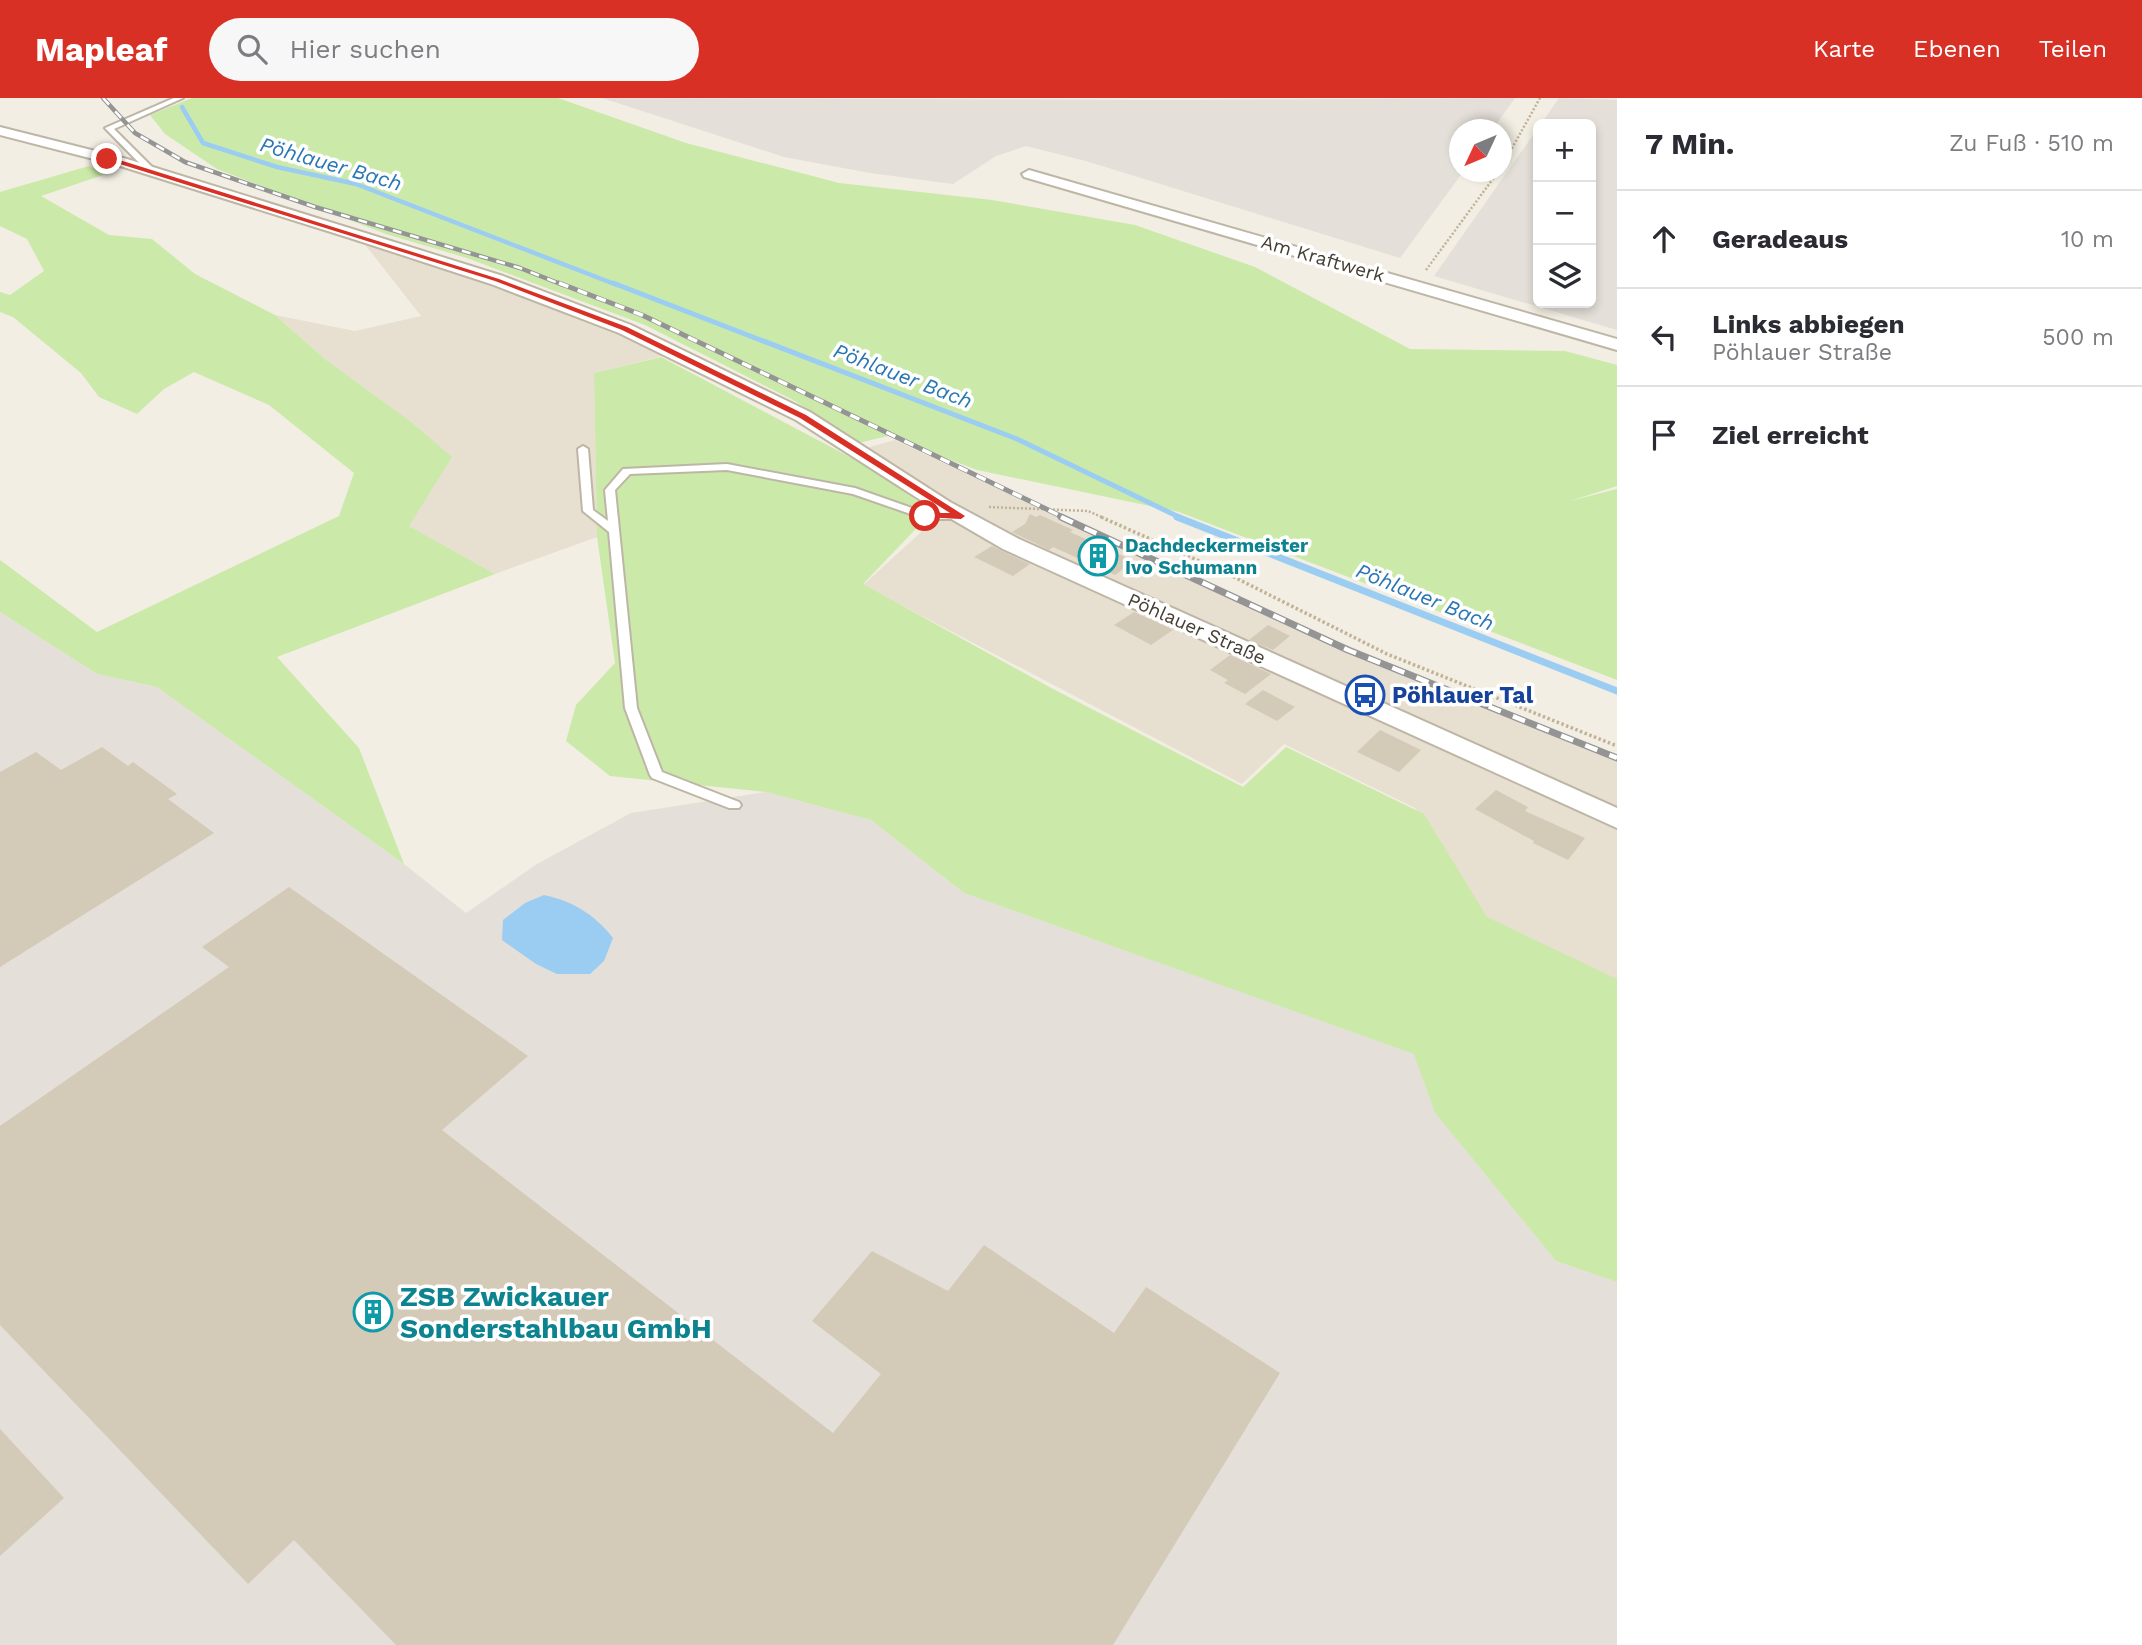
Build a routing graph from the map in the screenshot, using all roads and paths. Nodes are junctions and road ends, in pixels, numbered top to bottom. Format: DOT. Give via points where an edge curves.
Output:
graph roads {
  1 [pos="180,98"];
  2 [pos="1540,98"];
  3 [pos="0,131"];
  4 [pos="1512,148"];
  5 [pos="152,171"];
  6 [pos="1029,174"];
  7 [pos="1491,182"];
  8 [pos="1415,286"];
  9 [pos="1617,345"];
  10 [pos="583,449"];
  11 [pos="1031,509"];
  12 [pos="961,516"];
  13 [pos="614,531"];
  14 [pos="1617,746"];
  15 [pos="734,805"];
  16 [pos="1617,819"];
  1 -- 5 [label="lane" via="109,128"];
  2 -- 4 [label="path"];
  3 -- 5 [label="street, Pöhlauer Straße"];
  5 -- 12 [label="street, Pöhlauer Straße" via="497,280 625,329 803,416"];
  6 -- 8 [label="street, Am Kraftwerk"];
  7 -- 8 [label="path"];
  8 -- 9 [label="street, Am Kraftwerk"];
  10 -- 13 [label="lane" via="588,511"];
  11 -- 14 [label="path" via="1088,511 1226,573 1387,654"];
  12 -- 13 [label="lane" via="925,516 855,491 727,467 627,471 610,490"];
  12 -- 16 [label="street, Pöhlauer Straße" via="1011,544"];
  13 -- 15 [label="lane" via="631,708 657,775"];
}
